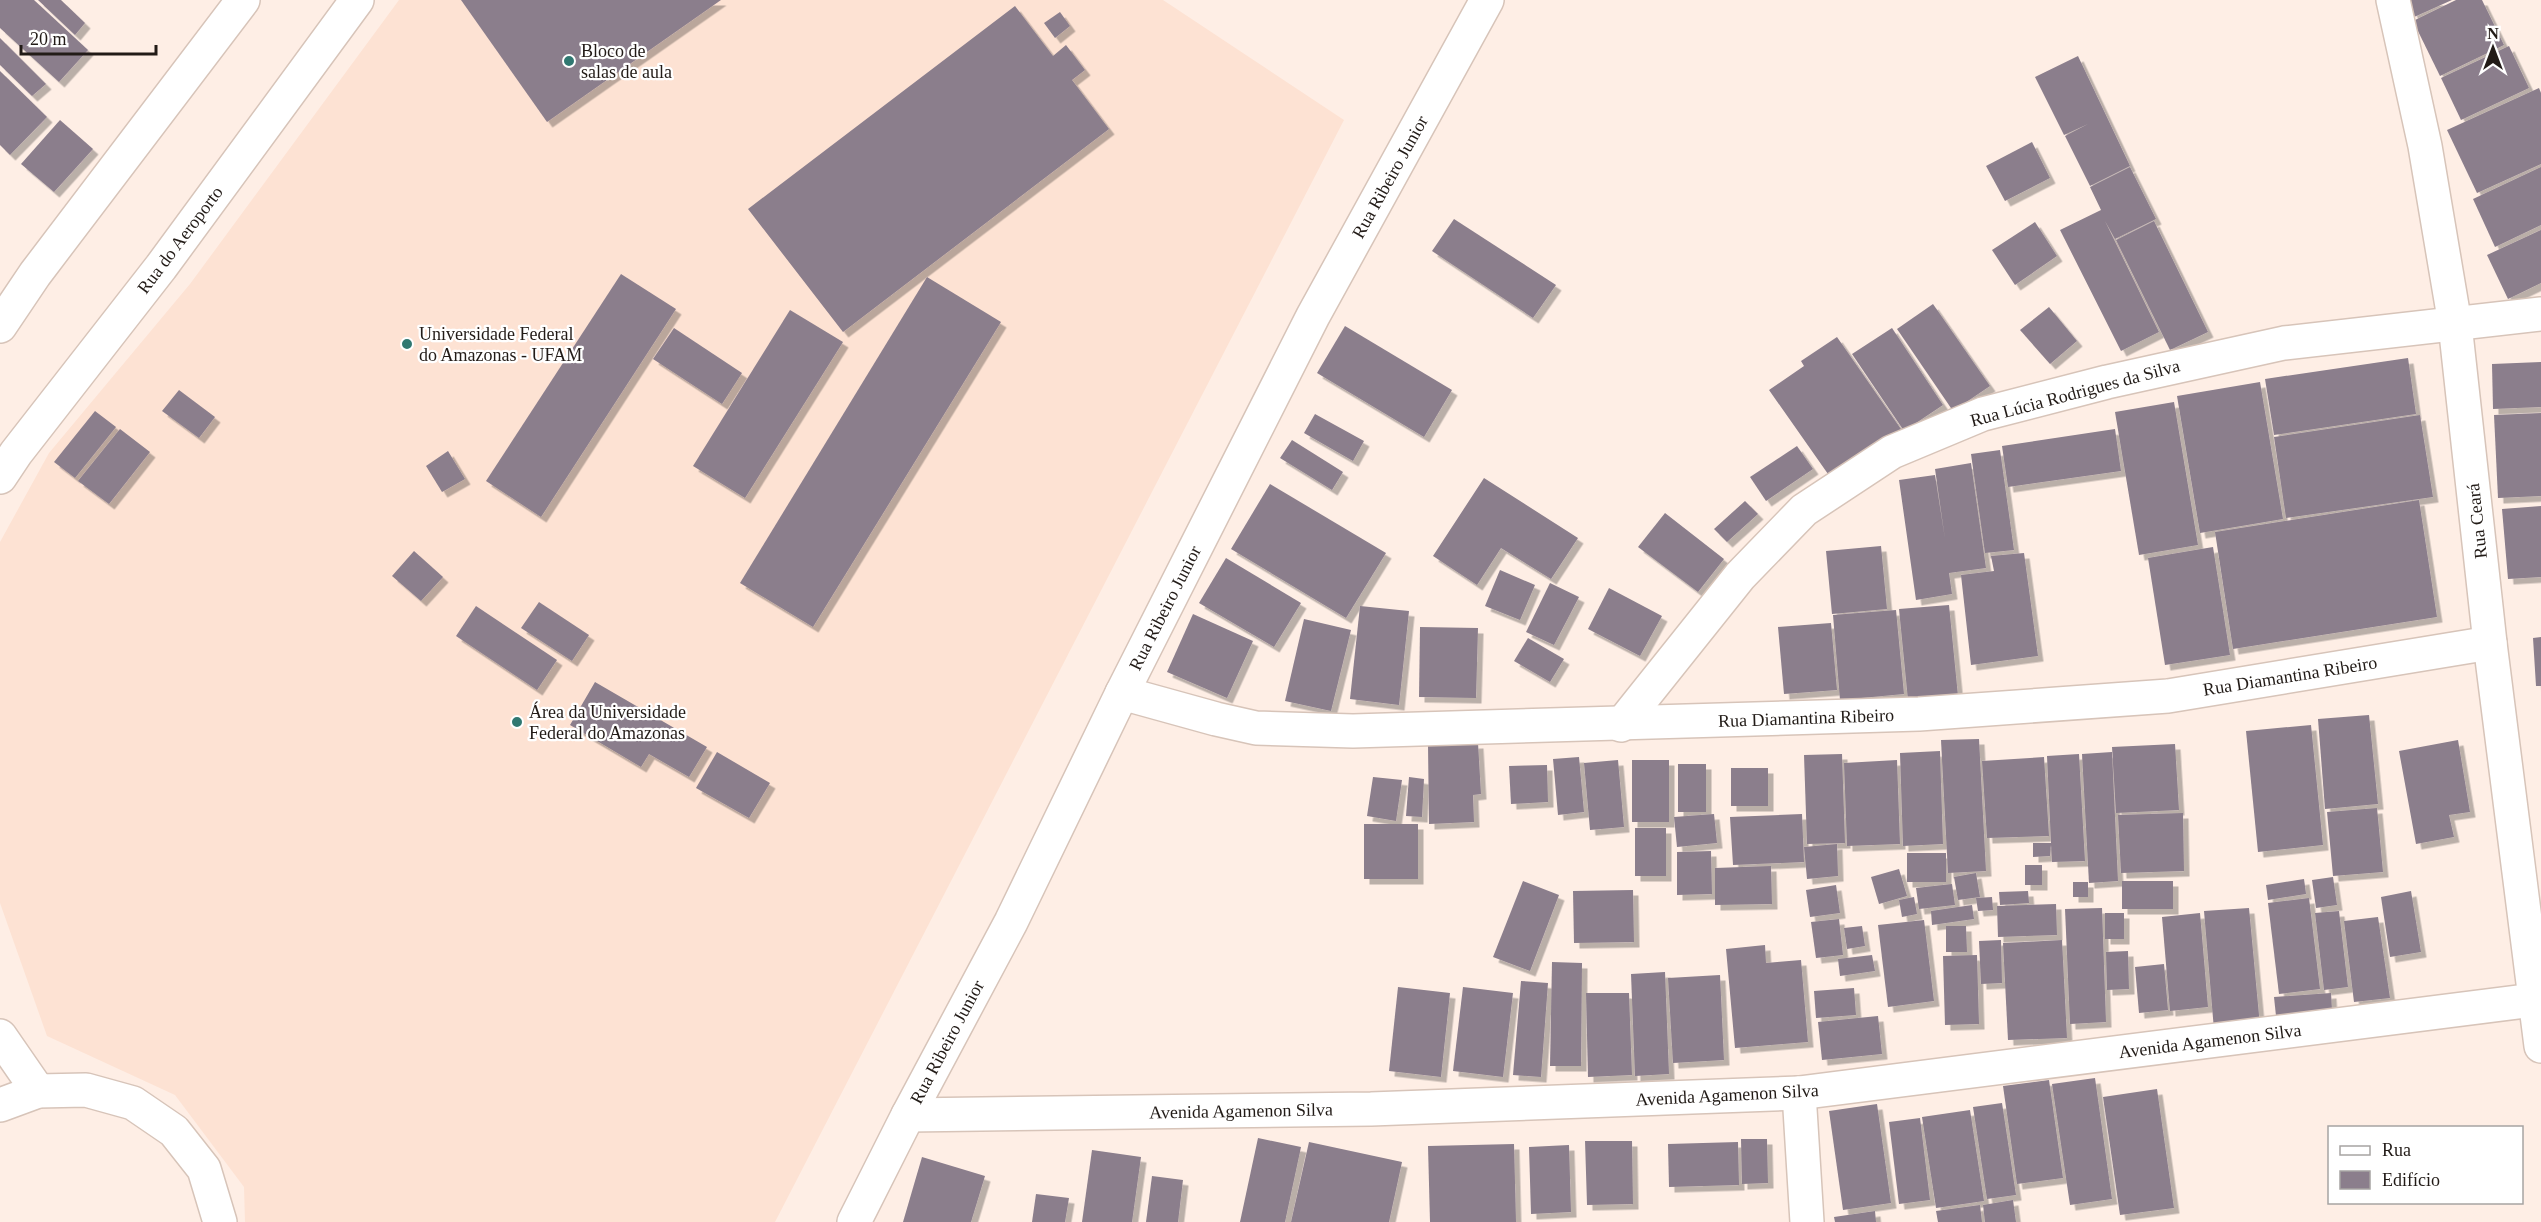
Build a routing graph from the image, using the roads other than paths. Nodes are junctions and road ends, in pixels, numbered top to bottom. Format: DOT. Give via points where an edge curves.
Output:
graph roads {
  1 [pos="243,0"];
  2 [pos="357,0"];
  3 [pos="1487,0"];
  4 [pos="2393,0"];
  5 [pos="2541,314"];
  6 [pos="2455,324"];
  7 [pos="0,326"];
  8 [pos="0,477"];
  9 [pos="2490,643"];
  10 [pos="1122,693"];
  11 [pos="1620,725"];
  12 [pos="2538,999"];
  13 [pos="0,1035"];
  14 [pos="2541,1046"];
  15 [pos="38,1091"];
  16 [pos="1799,1093"];
  17 [pos="0,1105"];
  18 [pos="908,1115"];
  19 [pos="220,1222"];
  20 [pos="854,1222"];
  21 [pos="1807,1222"];
  1 -- 7 [label="street" via="35,274"];
  2 -- 8 [label="street, Rua do Aeroporto" via="161,267"];
  3 -- 10 [label="street, Rua Ribeiro Junior" via="1313,316"];
  4 -- 6 [label="street, Rua Ceará" via="2425,146"];
  5 -- 6 [label="street, Rua Lúcia Rodrigues da Silva"];
  6 -- 9 [label="street, Rua Ceará"];
  6 -- 11 [label="street, Rua Lúcia Rodrigues da Silva" via="2284,343 2107,381 1983,414 1892,452 1804,510 1740,576"];
  9 -- 11 [label="street, Rua Diamantina Ribeiro" via="2168,696 1919,714"];
  9 -- 12 [label="street, Rua Ceará"];
  10 -- 11 [label="street, Rua Diamantina Ribeiro" via="1256,728 1353,731"];
  10 -- 18 [label="street, Rua Ribeiro Junior" via="1011,922"];
  12 -- 14 [label="street, Rua Ceará"];
  12 -- 16 [label="street, Avenida Agamenon Silva"];
  13 -- 15 [label="street"];
  15 -- 17 [label="street"];
  15 -- 19 [label="street" via="86,1090 133,1103 174,1131 204,1169"];
  16 -- 18 [label="street, Avenida Agamenon Silva" via="1301,1111"];
  16 -- 21 [label="street"];
  18 -- 20 [label="street, Rua Ribeiro Junior"];
}
